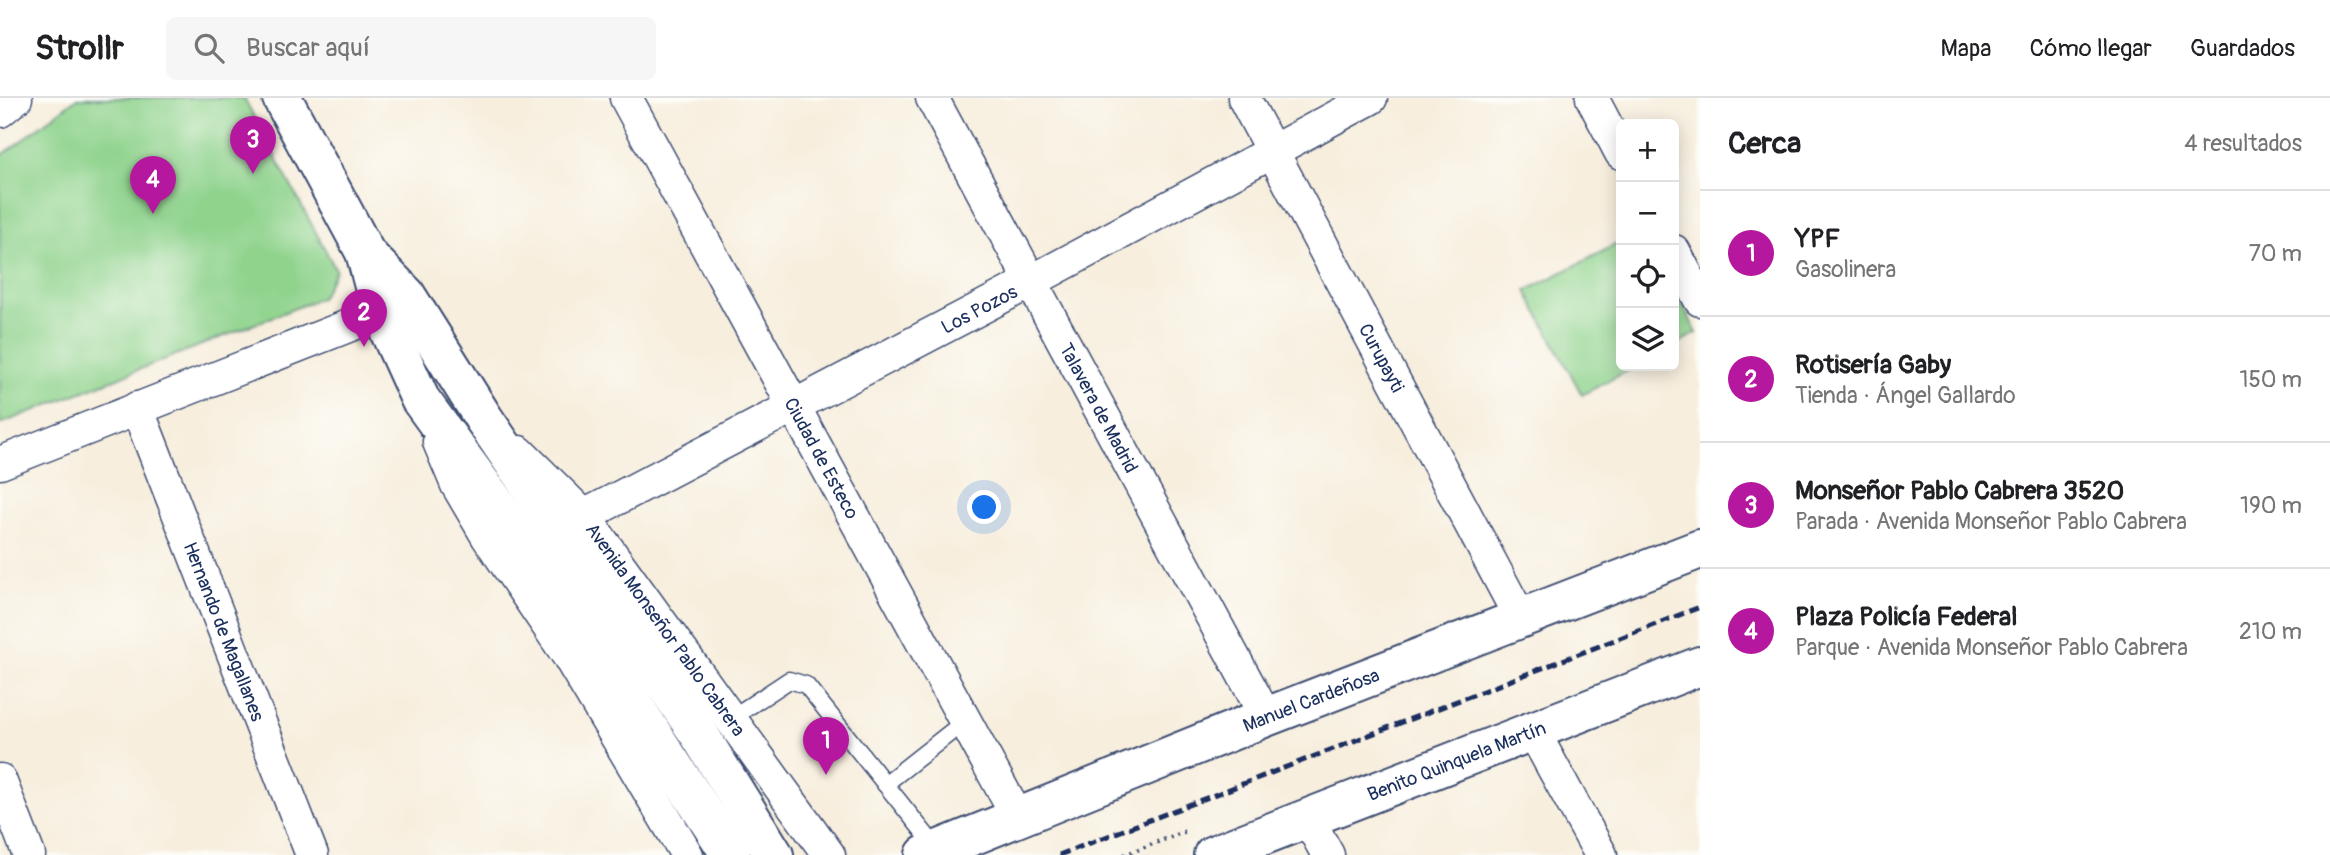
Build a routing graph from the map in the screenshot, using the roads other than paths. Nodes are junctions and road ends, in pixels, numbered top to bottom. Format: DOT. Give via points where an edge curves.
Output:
graph roads {
  1 [pos="16,98"];
  2 [pos="282,98"];
  3 [pos="626,98"];
  4 [pos="932,98"];
  5 [pos="1244,98"];
  6 [pos="1371,98"];
  7 [pos="1592,98"];
  8 [pos="0,111"];
  9 [pos="1616,144"];
  10 [pos="1273,153"];
  11 [pos="366,254"];
  12 [pos="1679,260"];
  13 [pos="1032,281"];
  14 [pos="1700,300"];
  15 [pos="381,313"];
  16 [pos="420,399"];
  17 [pos="793,407"];
  18 [pos="137,408"];
  19 [pos="484,419"];
  20 [pos="0,463"];
  21 [pos="584,516"];
  22 [pos="1700,549"];
  23 [pos="1521,619"];
  24 [pos="1700,666"];
  25 [pos="1266,717"];
  26 [pos="730,719"];
  27 [pos="965,721"];
  28 [pos="1533,731"];
  29 [pos="0,780"];
  30 [pos="885,784"];
  31 [pos="1018,818"];
  32 [pos="1308,819"];
  33 [pos="932,853"];
  34 [pos="29,855"];
  35 [pos="312,855"];
  36 [pos="687,855"];
  37 [pos="732,855"];
  38 [pos="774,855"];
  39 [pos="830,855"];
  40 [pos="1213,855"];
  41 [pos="1328,855"];
  42 [pos="1601,855"];
  1 -- 8 [label="street"];
  2 -- 11 [label="main road, Avenida Monseñor Pablo Cabrera"];
  3 -- 17 [label="street, Ciudad de Esteco"];
  4 -- 13 [label="street, Talavera de Madrid"];
  5 -- 10 [label="street, Curupayti"];
  6 -- 10 [label="street, Los Pozos"];
  7 -- 9 [label="street"];
  10 -- 13 [label="street, Los Pozos"];
  10 -- 23 [label="street, Curupayti"];
  11 -- 15 [label="main road, Avenida Monseñor Pablo Cabrera"];
  11 -- 19 [label="main road, Avenida Monseñor Pablo Cabrera" via="406,295"];
  12 -- 14 [label="street"];
  13 -- 17 [label="street, Los Pozos"];
  13 -- 25 [label="street, Talavera de Madrid"];
  15 -- 16 [label="main road, Avenida Monseñor Pablo Cabrera"];
  15 -- 18 [label="street"];
  16 -- 36 [label="street, Avenida Monseñor Pablo Cabrera" via="457,485 576,668"];
  16 -- 37 [label="main road, Avenida Monseñor Pablo Cabrera" via="563,596"];
  17 -- 21 [label="street, Los Pozos"];
  17 -- 27 [label="street, Ciudad de Esteco"];
  18 -- 20 [label="street"];
  18 -- 35 [label="street, Hernando de Magallanes"];
  19 -- 21 [label="street, Avenida Monseñor Pablo Cabrera"];
  19 -- 38 [label="main road, Avenida Monseñor Pablo Cabrera" via="668,688"];
  21 -- 26 [label="street, Avenida Monseñor Pablo Cabrera"];
  22 -- 23 [label="main road, Manuel Cardeñosa"];
  23 -- 25 [label="main road, Manuel Cardeñosa"];
  24 -- 28 [label="main road, Benito Quinquela Martín"];
  25 -- 31 [label="main road, Manuel Cardeñosa"];
  26 -- 30 [label="lane" via="789,680 806,685"];
  26 -- 39 [label="street, Avenida Monseñor Pablo Cabrera"];
  27 -- 30 [label="lane"];
  27 -- 31 [label="street, Ciudad de Esteco"];
  28 -- 32 [label="main road, Benito Quinquela Martín"];
  28 -- 42 [label="street"];
  29 -- 34 [label="street"];
  30 -- 33 [label="lane"];
  31 -- 33 [label="main road, Manuel Cardeñosa"];
  32 -- 40 [label="main road, Benito Quinquela Martín"];
  32 -- 41 [label="street"];
}
